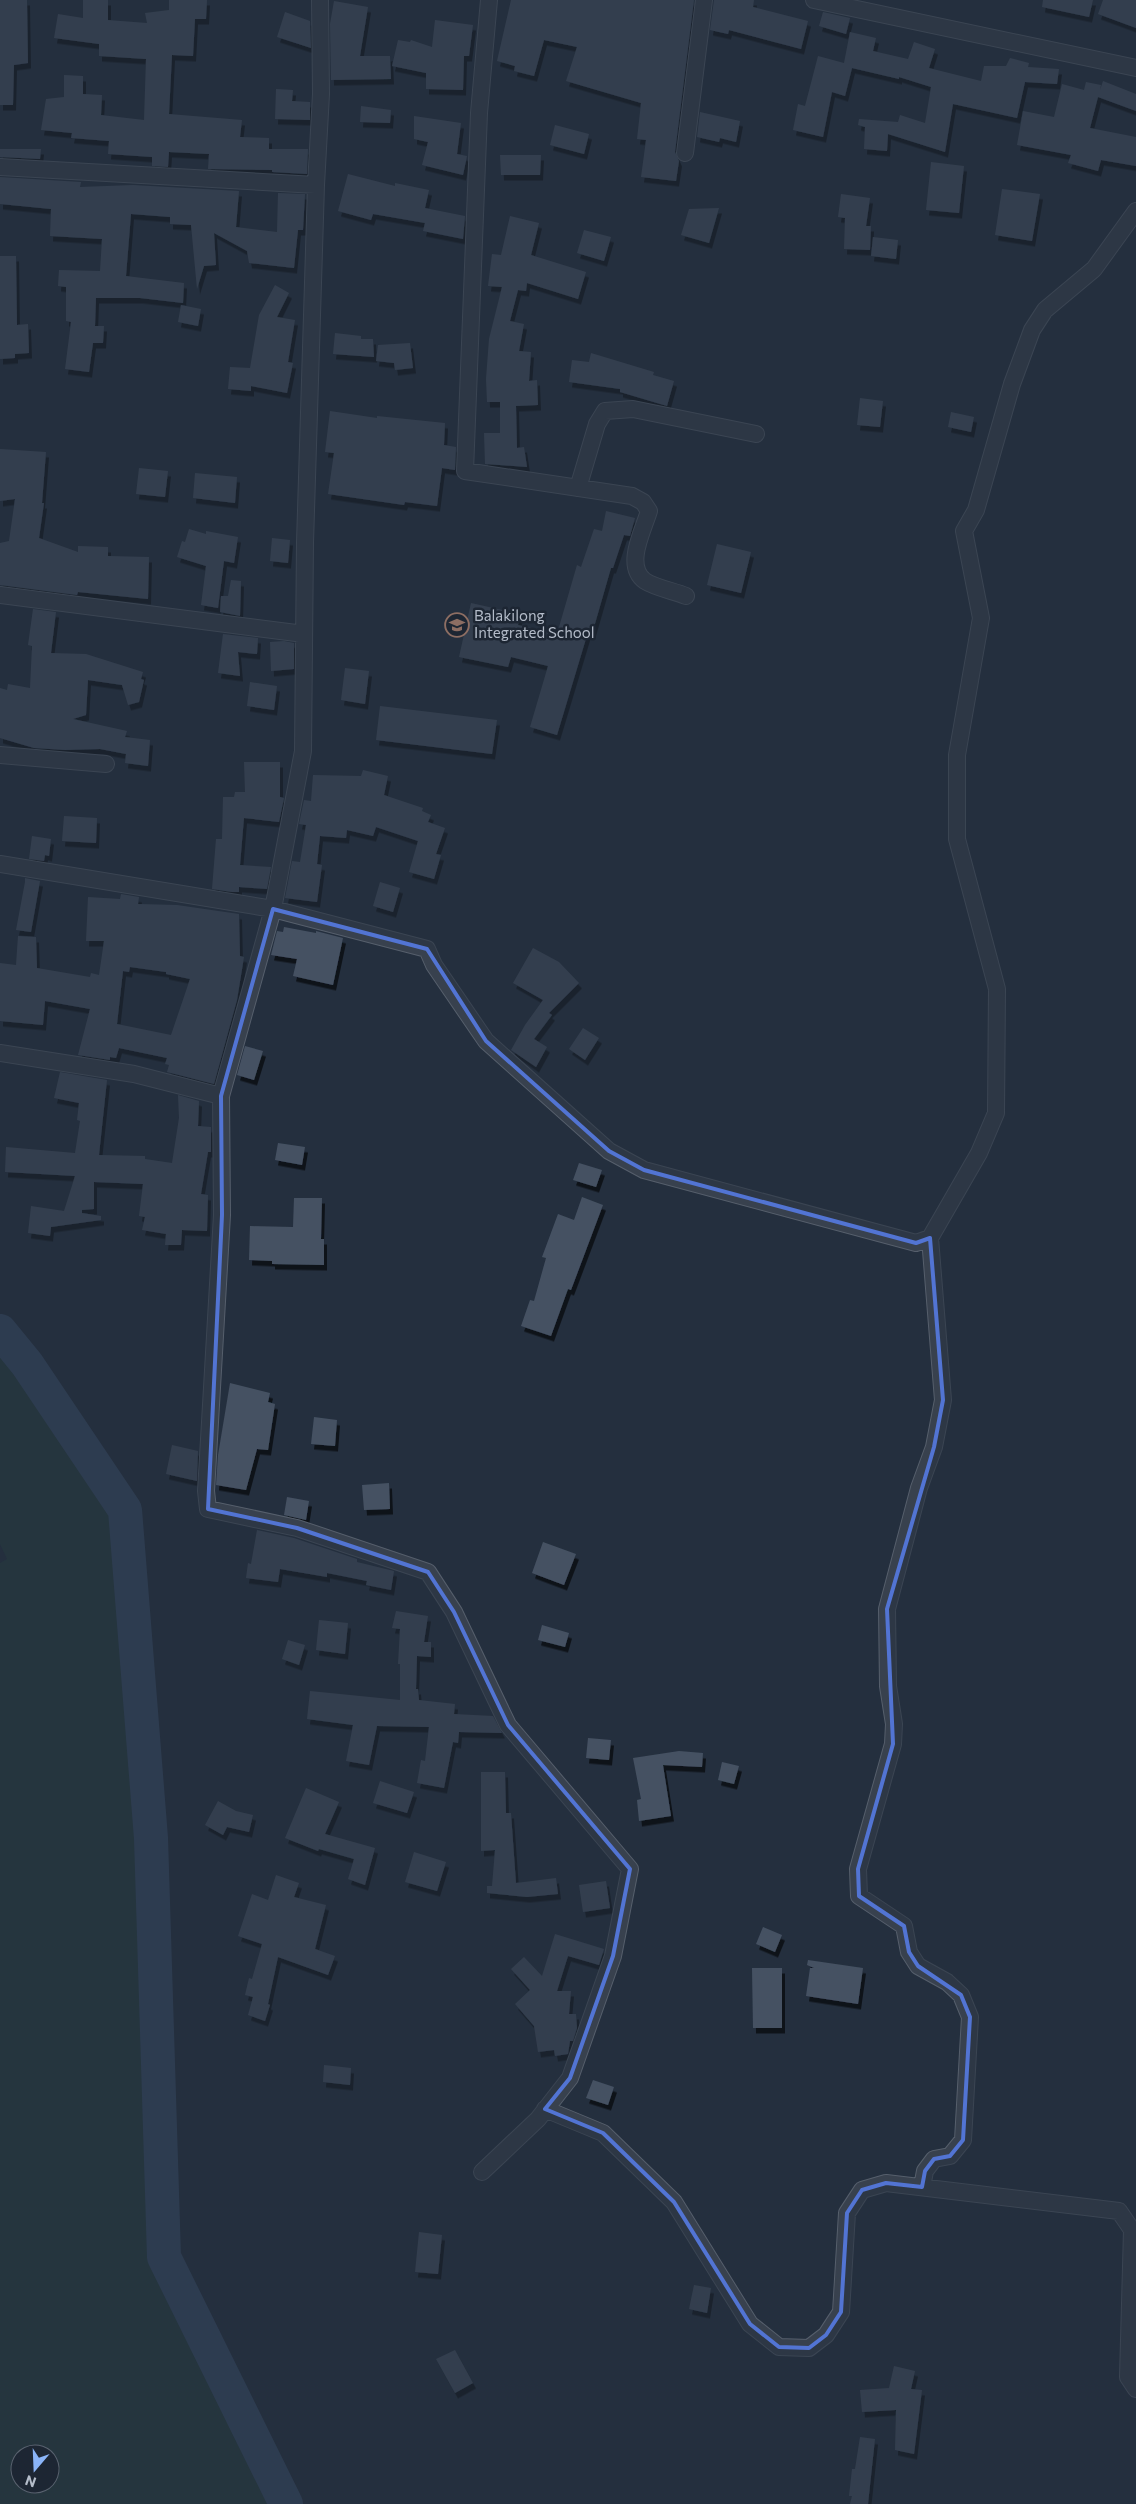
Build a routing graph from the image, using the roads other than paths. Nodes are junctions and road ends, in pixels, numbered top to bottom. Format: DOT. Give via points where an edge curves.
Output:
graph roads {
  1 [pos="320,0"];
  2 [pos="489,0"];
  3 [pos="704,0"];
  4 [pos="814,0"];
  5 [pos="1136,68"];
  6 [pos="685,153"];
  7 [pos="0,167"];
  8 [pos="316,186"];
  9 [pos="1136,211"];
  10 [pos="756,434"];
  11 [pos="578,488"];
  12 [pos="0,595"];
  13 [pos="686,596"];
  14 [pos="304,634"];
  15 [pos="0,755"];
  16 [pos="106,764"];
  17 [pos="0,864"];
  18 [pos="273,909"];
  19 [pos="0,1053"];
  20 [pos="221,1096"];
  21 [pos="930,1238"];
  22 [pos="545,2109"];
  23 [pos="482,2172"];
  24 [pos="922,2187"];
  25 [pos="1136,2389"];
  1 -- 8 [label="street" via="322,94"];
  2 -- 11 [label="street" via="479,114 466,471"];
  3 -- 6 [label="street"];
  4 -- 5 [label="street"];
  7 -- 8 [label="street"];
  8 -- 14 [label="street"];
  9 -- 21 [label="street" via="1094,269 1045,310 1032,330 1012,384 976,510 964,531 980,618 957,755 957,839 997,989 996,1112 979,1152"];
  10 -- 11 [label="street" via="633,409 605,411 597,424"];
  11 -- 13 [label="street" via="632,496 643,502 649,511 634,562 638,574 646,581"];
  12 -- 14 [label="street"];
  14 -- 18 [label="street" via="303,751"];
  15 -- 16 [label="street"];
  17 -- 18 [label="street"];
  18 -- 20 [label="street"];
  18 -- 21 [label="street" via="427,949 434,965 486,1041 609,1151 644,1170 916,1243"];
  19 -- 20 [label="street" via="134,1074"];
  20 -- 22 [label="street" via="222,1215 206,1491 208,1509 298,1528 428,1572 454,1612 508,1725 630,1869 613,1956 570,2078"];
  21 -- 24 [label="street" via="944,1400 934,1447 919,1488 887,1609 888,1686 894,1724 892,1744 858,1869 858,1896 904,1926 909,1952 918,1966 947,1982 960,1995 970,2018 963,2140 950,2156 934,2159 925,2170"];
  22 -- 23 [label="street"];
  22 -- 24 [label="street" via="603,2132 674,2202 750,2324 779,2347 809,2348 826,2336 841,2312 847,2213 862,2190 886,2183"];
  24 -- 25 [label="street" via="1119,2211 1132,2230 1128,2377"];
}
